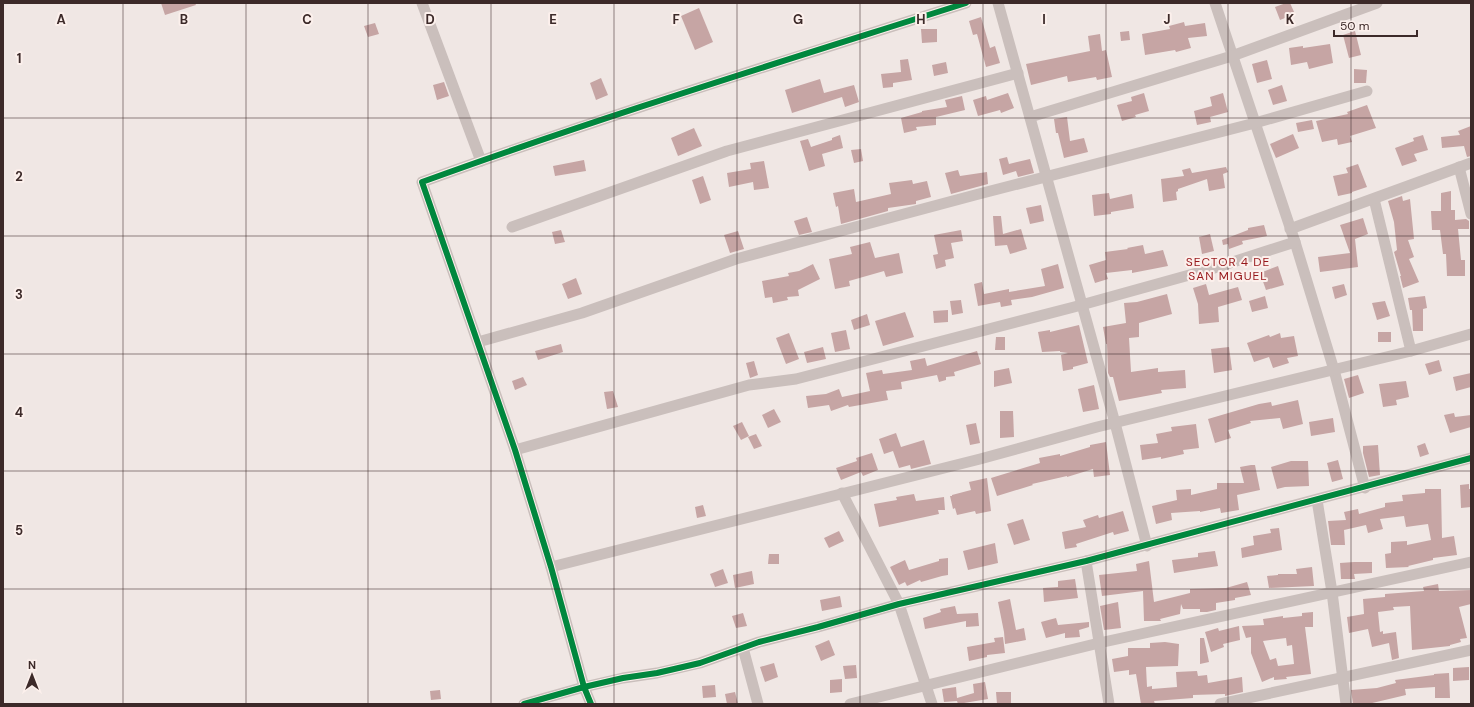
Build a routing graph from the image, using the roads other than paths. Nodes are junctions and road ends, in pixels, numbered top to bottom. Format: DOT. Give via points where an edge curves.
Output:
graph roads {
  1 [pos="422,3"];
  2 [pos="966,3"];
  3 [pos="998,3"];
  4 [pos="1215,3"];
  5 [pos="1377,3"];
  6 [pos="1232,56"];
  7 [pos="1018,73"];
  8 [pos="1367,91"];
  9 [pos="1030,117"];
  10 [pos="1255,124"];
  11 [pos="481,161"];
  12 [pos="1471,163"];
  13 [pos="1459,167"];
  14 [pos="1047,176"];
  15 [pos="1374,199"];
  16 [pos="1471,214"];
  17 [pos="512,227"];
  18 [pos="1290,229"];
  19 [pos="1295,242"];
  20 [pos="1082,304"];
  21 [pos="1471,334"];
  22 [pos="478,342"];
  23 [pos="1411,351"];
  24 [pos="1334,370"];
  25 [pos="1115,423"];
  26 [pos="515,450"];
  27 [pos="1471,458"];
  28 [pos="1365,488"];
  29 [pos="842,493"];
  30 [pos="1317,500"];
  31 [pos="1147,546"];
  32 [pos="1086,561"];
  33 [pos="1471,562"];
  34 [pos="551,567"];
  35 [pos="1332,592"];
  36 [pos="899,604"];
  37 [pos="1099,643"];
  38 [pos="743,648"];
  39 [pos="1471,650"];
  40 [pos="1342,679"];
  41 [pos="925,686"];
  42 [pos="584,687"];
  43 [pos="524,704"];
  44 [pos="591,704"];
  45 [pos="758,704"];
  46 [pos="850,704"];
  47 [pos="932,704"];
  48 [pos="1109,704"];
  49 [pos="1220,704"];
  50 [pos="1346,704"];
  1 -- 11 [label="street"];
  2 -- 11 [label="street" via="630,110"];
  3 -- 7 [label="street"];
  4 -- 6 [label="street"];
  5 -- 6 [label="street"];
  6 -- 9 [label="street"];
  6 -- 10 [label="street"];
  7 -- 9 [label="street"];
  7 -- 17 [label="street" via="727,151"];
  8 -- 10 [label="street"];
  9 -- 14 [label="street"];
  10 -- 14 [label="street"];
  10 -- 18 [label="street"];
  11 -- 22 [label="street" via="422,182"];
  12 -- 13 [label="street"];
  13 -- 15 [label="street"];
  13 -- 16 [label="street"];
  14 -- 20 [label="street"];
  14 -- 22 [label="street" via="736,258 582,313"];
  15 -- 18 [label="street"];
  15 -- 23 [label="street"];
  18 -- 19 [label="street"];
  19 -- 20 [label="street" via="1211,269"];
  19 -- 24 [label="street"];
  20 -- 25 [label="street"];
  20 -- 26 [label="street" via="796,379 749,386"];
  21 -- 23 [label="street"];
  22 -- 26 [label="street"];
  23 -- 24 [label="street"];
  24 -- 25 [label="street"];
  24 -- 28 [label="street"];
  25 -- 29 [label="street" via="980,460"];
  25 -- 31 [label="street"];
  26 -- 34 [label="street"];
  27 -- 28 [label="street"];
  28 -- 30 [label="street"];
  29 -- 34 [label="street"];
  29 -- 36 [label="street"];
  30 -- 31 [label="street"];
  30 -- 35 [label="street"];
  31 -- 32 [label="street"];
  32 -- 36 [label="street"];
  32 -- 37 [label="street"];
  33 -- 35 [label="street"];
  34 -- 42 [label="street"];
  35 -- 37 [label="street"];
  35 -- 40 [label="street"];
  36 -- 38 [label="street"];
  36 -- 41 [label="street"];
  37 -- 41 [label="street"];
  37 -- 48 [label="street"];
  38 -- 42 [label="street" via="700,663"];
  38 -- 45 [label="street"];
  39 -- 40 [label="street"];
  40 -- 49 [label="street"];
  40 -- 50 [label="street"];
  41 -- 46 [label="street"];
  41 -- 47 [label="street"];
  42 -- 43 [label="street"];
  42 -- 44 [label="street"];
}
